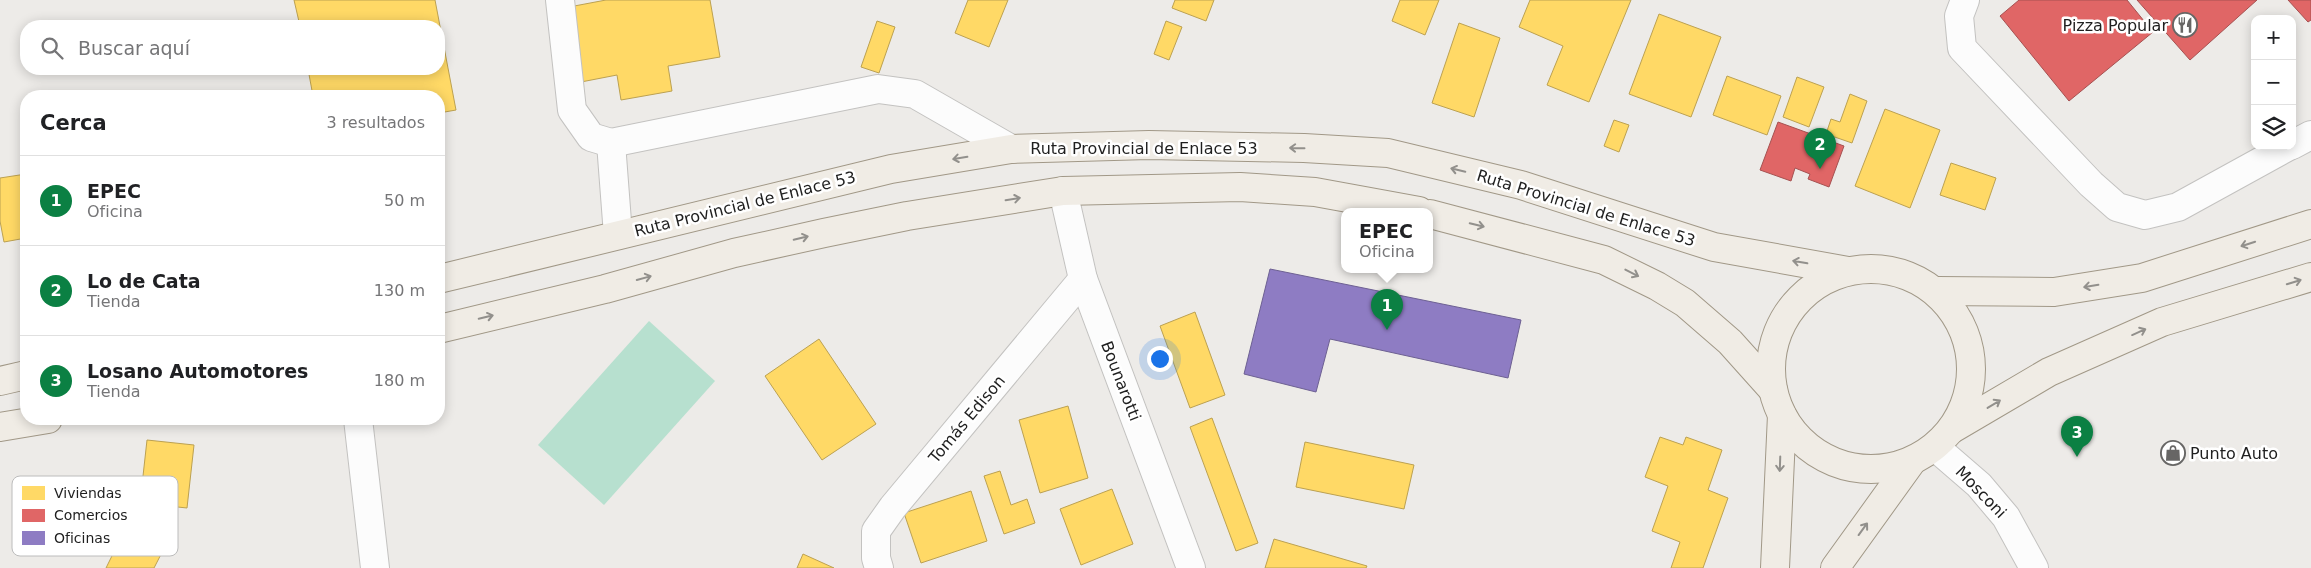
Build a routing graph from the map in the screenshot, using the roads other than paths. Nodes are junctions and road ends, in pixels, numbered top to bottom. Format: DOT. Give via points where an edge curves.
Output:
graph roads {
  1 [pos="560,0"];
  2 [pos="1965,0"];
  3 [pos="2311,135"];
  4 [pos="611,143"];
  5 [pos="2296,143"];
  6 [pos="1011,149"];
  7 [pos="2284,150"];
  8 [pos="1063,192"];
  9 [pos="1403,208"];
  10 [pos="1433,215"];
  11 [pos="2311,224"];
  12 [pos="618,235"];
  13 [pos="1848,271"];
  14 [pos="2311,277"];
  15 [pos="445,278"];
  16 [pos="1083,279"];
  17 [pos="1936,291"];
  18 [pos="445,328"];
  19 [pos="20,377"];
  20 [pos="0,381"];
  21 [pos="1777,403"];
  22 [pos="20,424"];
  23 [pos="359,425"];
  24 [pos="0,427"];
  25 [pos="1933,446"];
  26 [pos="375,568"];
  27 [pos="879,568"];
  28 [pos="1191,568"];
  29 [pos="1775,568"];
  30 [pos="1835,568"];
  31 [pos="2034,568"];
  1 -- 4 [label="street" via="572,110 591,137"];
  2 -- 7 [label="street" via="1959,16 1962,48 2091,184 2117,207 2146,215 2178,207"];
  3 -- 5 [label="street"];
  4 -- 6 [label="street" via="878,89 915,94"];
  4 -- 12 [label="street"];
  6 -- 12 [label="main road, Ruta Provincial de Enlace 53, one-way" via="892,169"];
  13 -- 6 [label="main road, Ruta Provincial de Enlace 53, one-way" via="1714,247 1522,185 1388,154 1304,148 1150,145"];
  8 -- 9 [label="main road" via="1240,187 1315,192"];
  8 -- 16 [label="street, Bounarotti"];
  18 -- 8 [label="main road, one-way" via="824,233"];
  10 -- 21 [label="main road, one-way" via="1604,260 1657,286 1685,303 1730,342"];
  11 -- 17 [label="main road, one-way" via="2142,278 2054,292"];
  12 -- 15 [label="main road, Ruta Provincial de Enlace 53"];
  13 -- 17 [label="main road" via="1871,267 1894,270 1917,278"];
  13 -- 21 [label="main road" via="1819,282 1795,303 1779,329 1771,359"];
  25 -- 14 [label="main road, one-way" via="2049,372 2162,322"];
  16 -- 27 [label="street, Tomás Edison" via="876,531"];
  16 -- 28 [label="street, Bounarotti"];
  17 -- 25 [label="main road" via="1960,320 1972,357 1969,394"];
  19 -- 20 [label="main road"];
  21 -- 25 [label="main road" via="1800,440 1824,458 1852,468 1883,469"];
  21 -- 29 [label="main road, one-way"];
  22 -- 24 [label="main road"];
  23 -- 26 [label="street"];
  30 -- 25 [label="main road, one-way"];
  25 -- 31 [label="street, Mosconi" via="1979,485 2006,517"];
}
